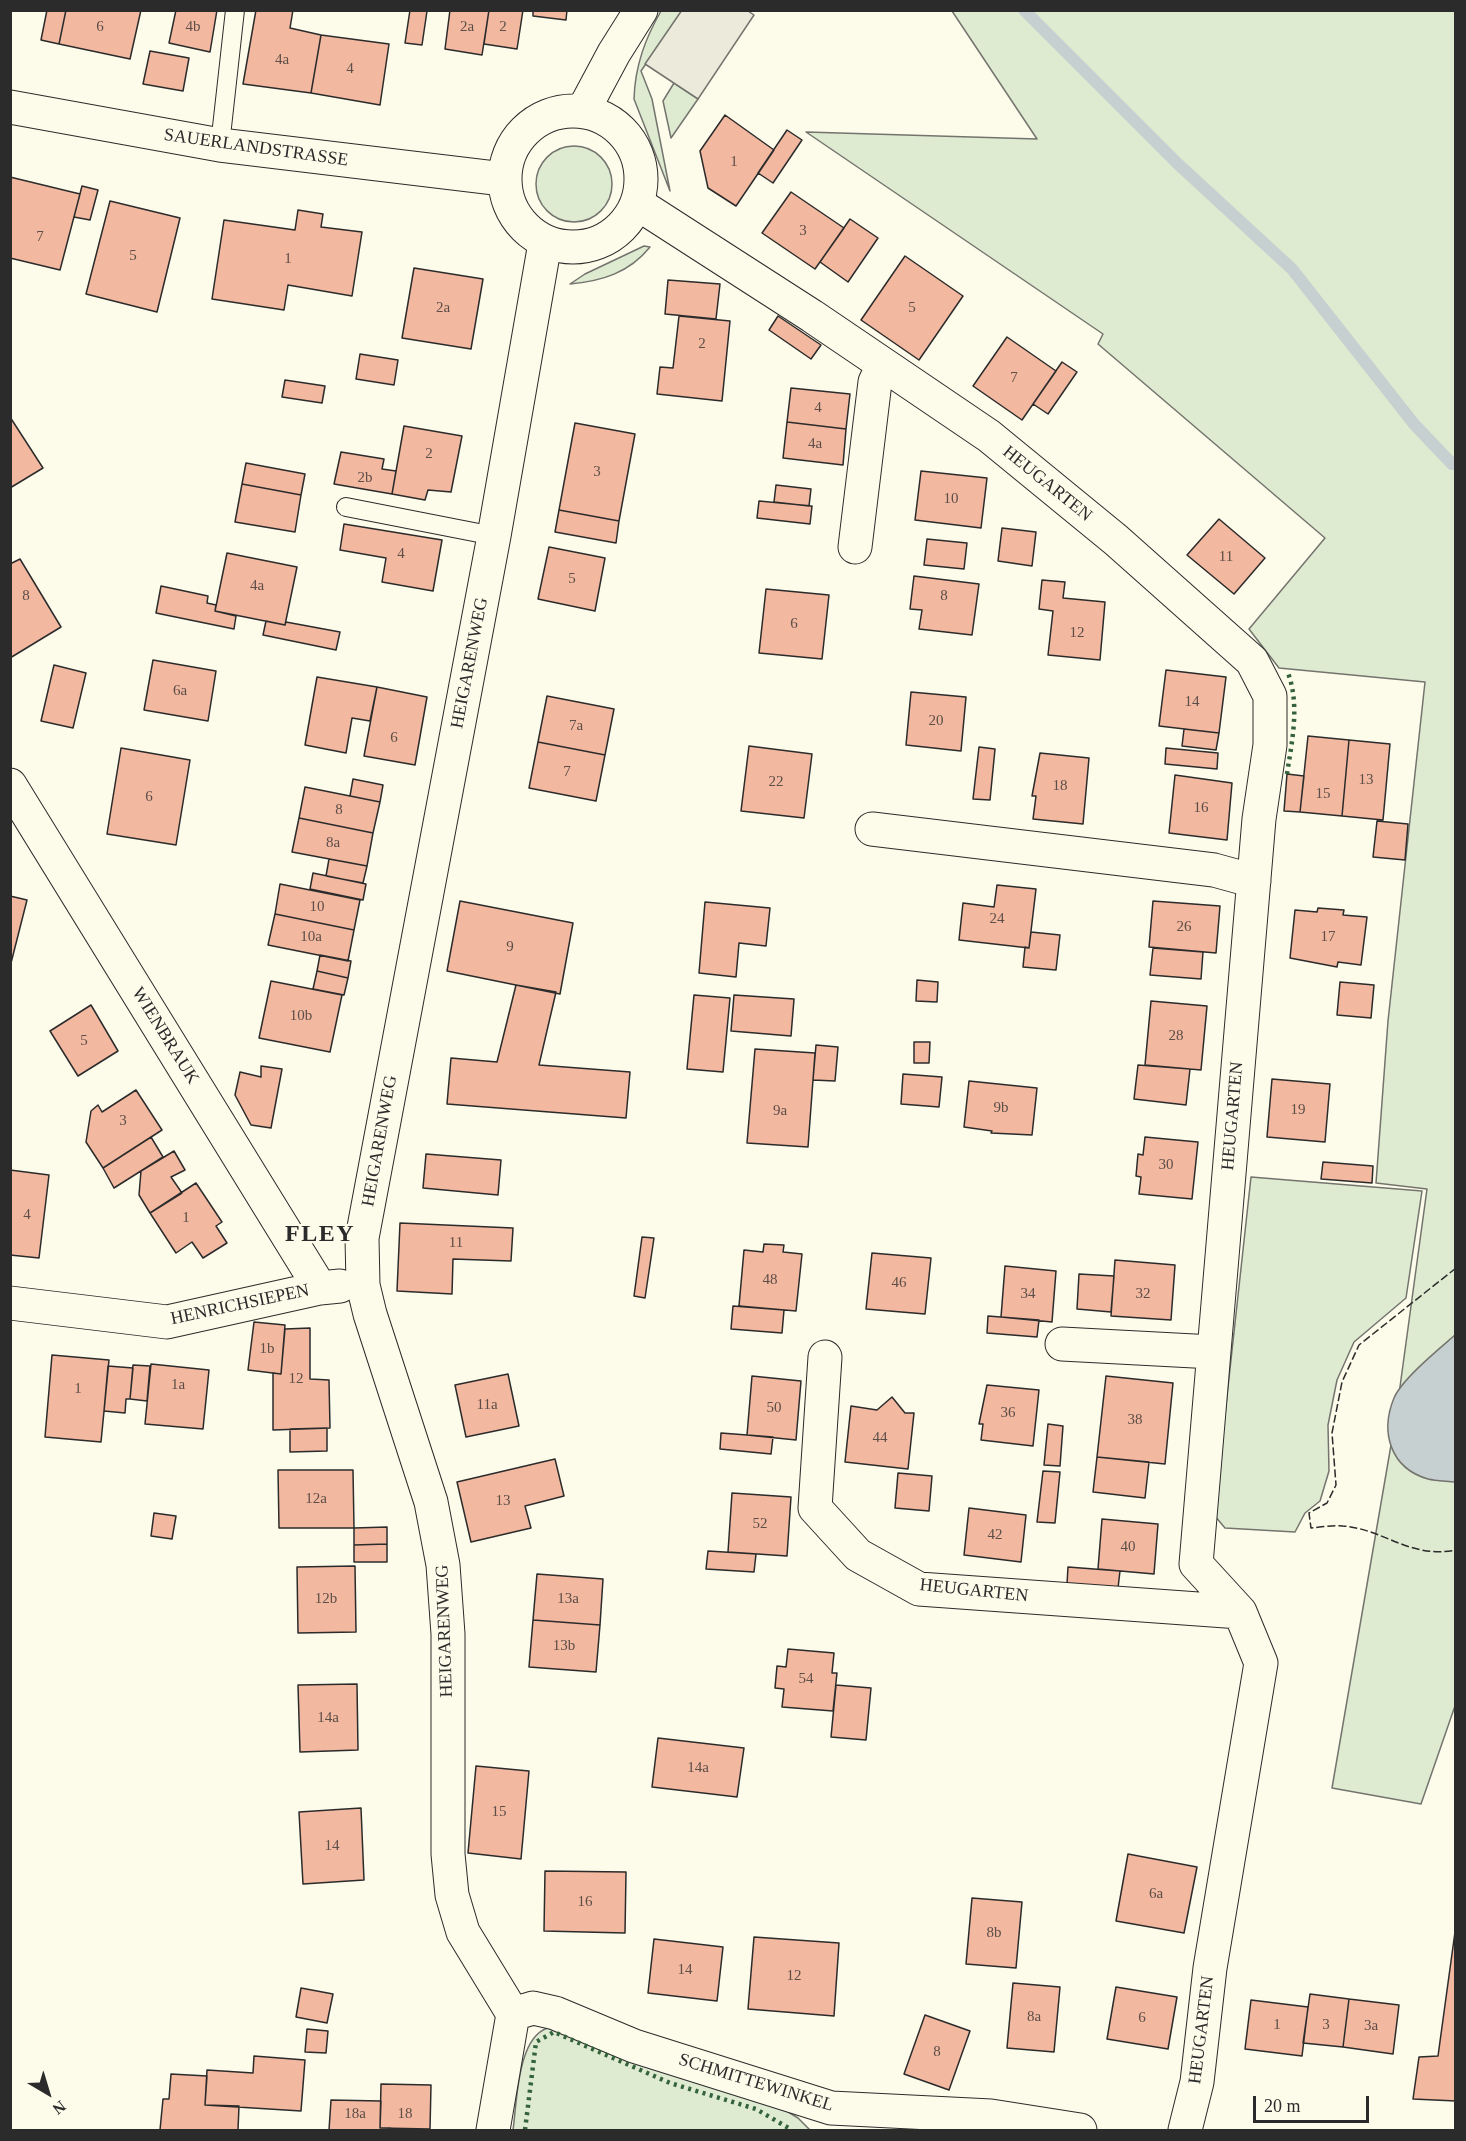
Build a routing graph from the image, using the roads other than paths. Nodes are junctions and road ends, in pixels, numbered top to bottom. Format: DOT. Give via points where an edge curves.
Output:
graph roads {
  1 [pos="235,10"];
  2 [pos="641,10"];
  3 [pos="10,107"];
  4 [pos="583,111"];
  5 [pos="220,145"];
  6 [pos="503,179"];
  7 [pos="638,204"];
  8 [pos="545,243"];
  9 [pos="883,365"];
  10 [pos="346,507"];
  11 [pos="494,536"];
  12 [pos="855,547"];
  13 [pos="10,784"];
  14 [pos="872,829"];
  15 [pos="1254,881"];
  16 [pos="363,1285"];
  17 [pos="320,1288"];
  18 [pos="10,1303"];
  19 [pos="1062,1344"];
  20 [pos="1213,1352"];
  21 [pos="825,1357"];
  22 [pos="1240,1612"];
  23 [pos="513,2014"];
  24 [pos="833,2119"];
  25 [pos="493,2130"];
  26 [pos="1080,2130"];
  27 [pos="1185,2130"];
  1 -- 5 [label="lane"];
  2 -- 4 [label="street"];
  3 -- 5 [label="street, SAUERLANDSTRASSE"];
  4 -- 6 [label="street" via="554,113 527,127 510,150"];
  4 -- 7 [label="street" via="611,122 633,144 642,173"];
  5 -- 6 [label="street, SAUERLANDSTRASSE"];
  6 -- 8 [label="street" via="508,205 523,228"];
  7 -- 8 [label="street" via="623,227 600,243 572,249"];
  7 -- 9 [label="street, HEUGARTEN"];
  8 -- 11 [label="street, HEIGARENWEG"];
  9 -- 12 [label="street" via="876,382"];
  9 -- 15 [label="street, HEUGARTEN" via="988,436 1046,481 1252,661 1270,696 1270,745"];
  10 -- 11 [label="lane"];
  11 -- 16 [label="street, HEIGARENWEG" via="362,1238"];
  13 -- 17 [label="street, WIENBRAUK"];
  14 -- 15 [label="street" via="1214,870"];
  15 -- 20 [label="street, HEUGARTEN"];
  16 -- 17 [label="street, HENRICHSIEPEN"];
  16 -- 23 [label="street, HEIGARENWEG" via="431,1502 443,1565 448,1635 448,1854 452,1895 463,1932"];
  17 -- 18 [label="street, HENRICHSIEPEN" via="167,1322"];
  19 -- 20 [label="street"];
  20 -- 22 [label="street, HEUGARTEN" via="1196,1563"];
  21 -- 22 [label="street, HEUGARTEN" via="815,1508 858,1554 919,1589"];
  22 -- 27 [label="street, HEUGARTEN" via="1261,1663 1210,1968 1197,2082"];
  23 -- 24 [label="street, SCHMITTEWINKEL" via="533,2008 555,2013"];
  23 -- 25 [label="street"];
  24 -- 26 [label="street, SCHMITTEWINKEL" via="992,2116"];
}
